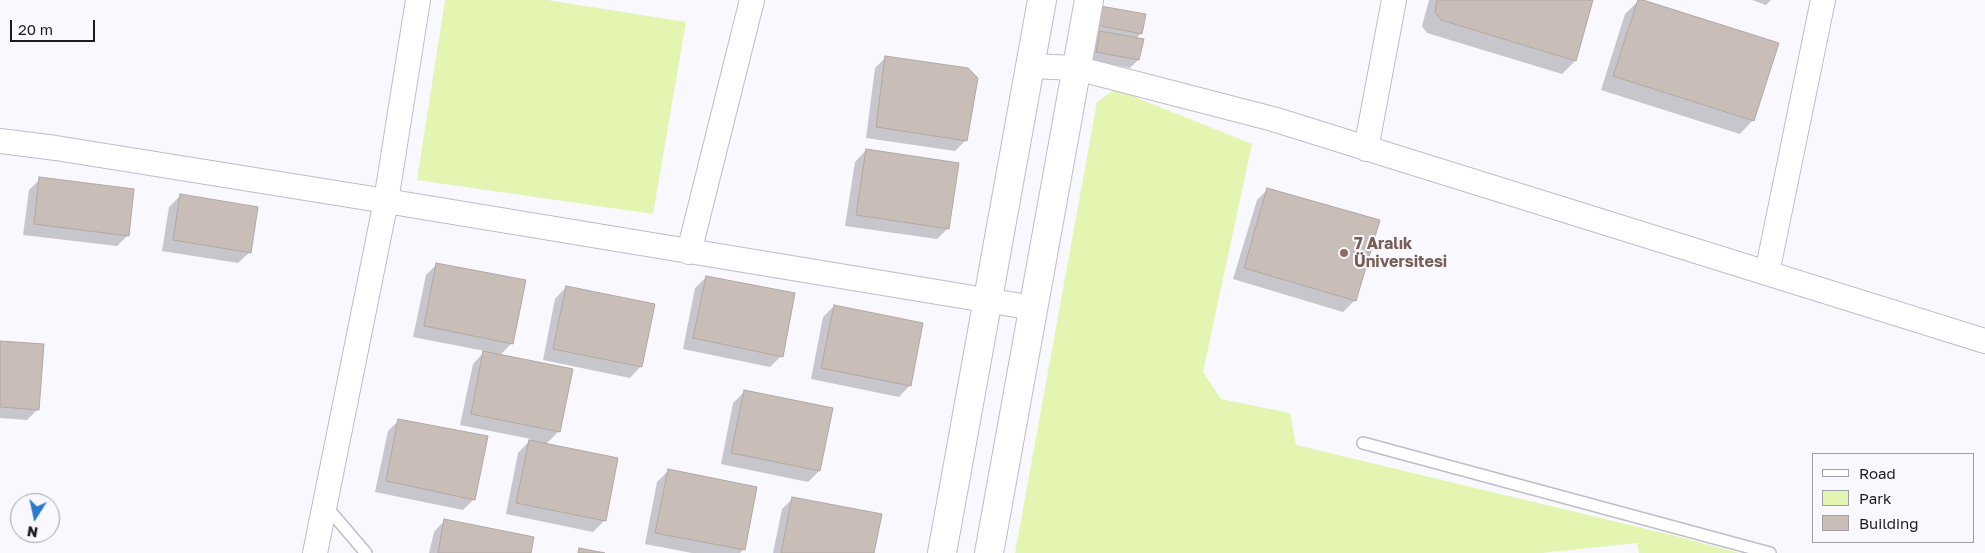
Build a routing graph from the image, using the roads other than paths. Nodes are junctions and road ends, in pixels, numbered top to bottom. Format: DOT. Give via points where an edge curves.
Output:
graph roads {
  1 [pos="418,0"];
  2 [pos="752,0"];
  3 [pos="1042,0"];
  4 [pos="1089,0"];
  5 [pos="1394,0"];
  6 [pos="1823,0"];
  7 [pos="1030,66"];
  8 [pos="1076,68"];
  9 [pos="0,141"];
  10 [pos="1366,149"];
  11 [pos="386,201"];
  12 [pos="689,252"];
  13 [pos="1767,273"];
  14 [pos="988,302"];
  15 [pos="1034,308"];
  16 [pos="1985,341"];
  17 [pos="1363,442"];
  18 [pos="325,505"];
  19 [pos="316,553"];
  20 [pos="366,553"];
  21 [pos="942,553"];
  22 [pos="989,553"];
  23 [pos="1770,553"];
  1 -- 11 [label="street"];
  2 -- 12 [label="street"];
  3 -- 7 [label="street"];
  4 -- 8 [label="street"];
  5 -- 10 [label="street"];
  6 -- 13 [label="street"];
  7 -- 8 [label="street"];
  7 -- 14 [label="street"];
  8 -- 10 [label="street" via="1273,119"];
  8 -- 15 [label="street"];
  9 -- 11 [label="street"];
  10 -- 13 [label="street"];
  11 -- 12 [label="street"];
  11 -- 18 [label="street"];
  12 -- 14 [label="street"];
  13 -- 16 [label="street"];
  14 -- 15 [label="street"];
  14 -- 21 [label="street"];
  15 -- 22 [label="street"];
  17 -- 23 [label="lane"];
  18 -- 19 [label="street"];
  18 -- 20 [label="lane"];
}
